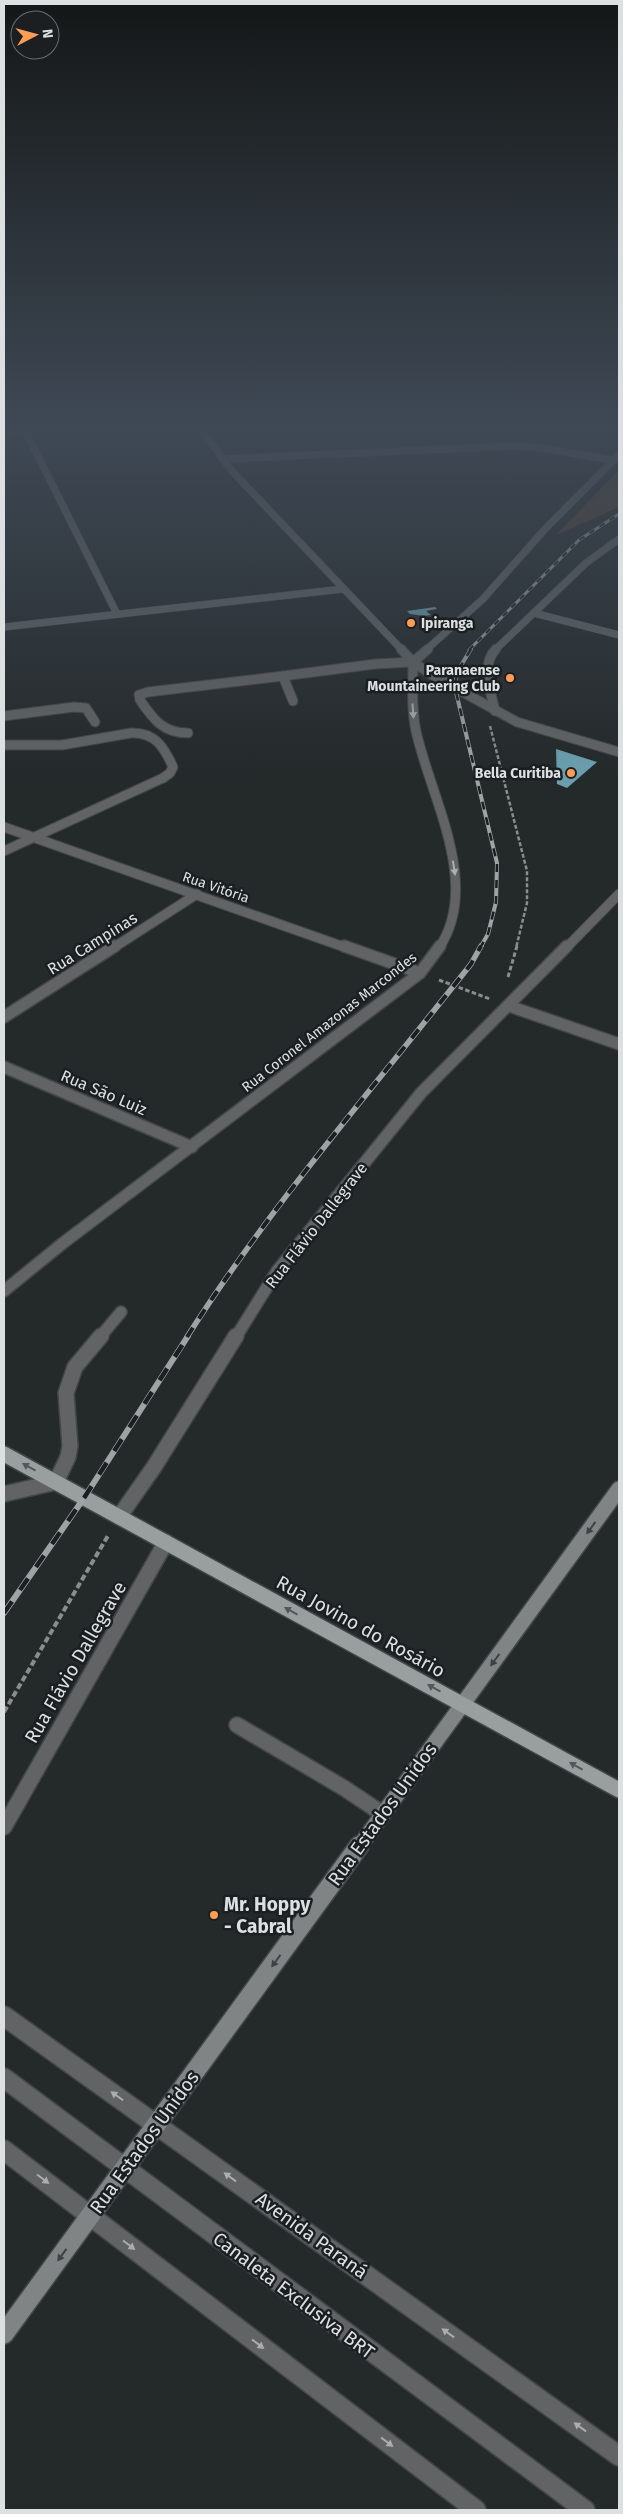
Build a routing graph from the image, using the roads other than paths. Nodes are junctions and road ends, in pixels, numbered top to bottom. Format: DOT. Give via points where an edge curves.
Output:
graph roads {
  1 [pos="80,539"];
  2 [pos="297,539"];
  3 [pos="536,539"];
  4 [pos="619,539"];
  5 [pos="343,588"];
  6 [pos="534,613"];
  7 [pos="117,614"];
  8 [pos="4,627"];
  9 [pos="619,635"];
  10 [pos="413,662"];
  11 [pos="284,676"];
  12 [pos="293,701"];
  13 [pos="495,710"];
  14 [pos="4,716"];
  15 [pos="95,722"];
  16 [pos="188,733"];
  17 [pos="4,745"];
  18 [pos="619,752"];
  19 [pos="4,827"];
  20 [pos="33,837"];
  21 [pos="4,851"];
  22 [pos="197,894"];
  23 [pos="619,894"];
  24 [pos="420,973"];
  25 [pos="508,1006"];
  26 [pos="4,1018"];
  27 [pos="619,1044"];
  28 [pos="4,1067"];
  29 [pos="192,1147"];
  30 [pos="4,1291"];
  31 [pos="121,1312"];
  32 [pos="4,1454"];
  33 [pos="56,1482"];
  34 [pos="619,1489"];
  35 [pos="4,1494"];
  36 [pos="119,1517"];
  37 [pos="166,1542"];
  38 [pos="463,1704"];
  39 [pos="237,1725"];
  40 [pos="619,1790"];
  41 [pos="383,1814"];
  42 [pos="4,1827"];
  43 [pos="4,2016"];
  44 [pos="4,2078"];
  45 [pos="157,2124"];
  46 [pos="4,2150"];
  47 [pos="124,2169"];
  48 [pos="90,2216"];
  49 [pos="4,2334"];
  50 [pos="619,2456"];
  51 [pos="476,2510"];
  52 [pos="585,2510"];
  1 -- 7 [label="street"];
  2 -- 5 [label="street"];
  3 -- 10 [label="street" via="484,599"];
  4 -- 6 [label="street" via="586,563"];
  5 -- 7 [label="street"];
  5 -- 10 [label="street"];
  6 -- 9 [label="street"];
  6 -- 13 [label="street" via="491,654 486,671"];
  7 -- 8 [label="street"];
  10 -- 11 [label="street"];
  10 -- 13 [label="street"];
  10 -- 24 [label="street, Rua Coronel Amazonas Marcondes, one-way" via="414,720 452,857 457,896 450,930 440,949"];
  11 -- 12 [label="street"];
  11 -- 16 [label="street" via="139,695 159,726 176,734"];
  13 -- 18 [label="street" via="534,728"];
  14 -- 15 [label="street" via="86,708"];
  17 -- 20 [label="street" via="46,745 137,733 149,735 158,742 173,767 163,778"];
  19 -- 20 [label="street, Rua Vitória"];
  20 -- 21 [label="street"];
  20 -- 22 [label="street, Rua Vitória"];
  22 -- 24 [label="street, Rua Vitória"];
  22 -- 26 [label="street, Rua Campinas"];
  23 -- 25 [label="street, Rua Flávio Dallegrave"];
  24 -- 29 [label="street, Rua Coronel Amazonas Marcondes"];
  25 -- 27 [label="street"];
  25 -- 36 [label="street, Rua Flávio Dallegrave" via="420,1093 277,1271"];
  28 -- 29 [label="street, Rua São Luiz"];
  29 -- 30 [label="street, Rua Coronel Amazonas Marcondes"];
  31 -- 33 [label="street" via="75,1367 66,1394 70,1446"];
  33 -- 32 [label="main road, Rua Jovino do Rosário, one-way"];
  33 -- 35 [label="street"];
  33 -- 36 [label="main road, Rua Jovino do Rosário"];
  34 -- 38 [label="main road, Rua Estados Unidos, one-way"];
  36 -- 37 [label="main road, Rua Jovino do Rosário"];
  38 -- 37 [label="main road, Rua Jovino do Rosário, one-way"];
  37 -- 42 [label="street, Rua Flávio Dallegrave"];
  40 -- 38 [label="main road, Rua Jovino do Rosário, one-way"];
  38 -- 41 [label="main road, Rua Estados Unidos"];
  39 -- 41 [label="street"];
  41 -- 45 [label="main road, Rua Estados Unidos, one-way"];
  45 -- 43 [label="street, Avenida Paraná, one-way"];
  44 -- 47 [label="street, Canaleta Exclusiva BRT"];
  45 -- 47 [label="main road, Rua Estados Unidos"];
  50 -- 45 [label="street, Avenida Paraná, one-way"];
  46 -- 48 [label="street, one-way"];
  47 -- 48 [label="main road, Rua Estados Unidos"];
  47 -- 52 [label="street, Canaleta Exclusiva BRT"];
  48 -- 49 [label="main road, Rua Estados Unidos, one-way"];
  48 -- 51 [label="street, one-way"];
}
